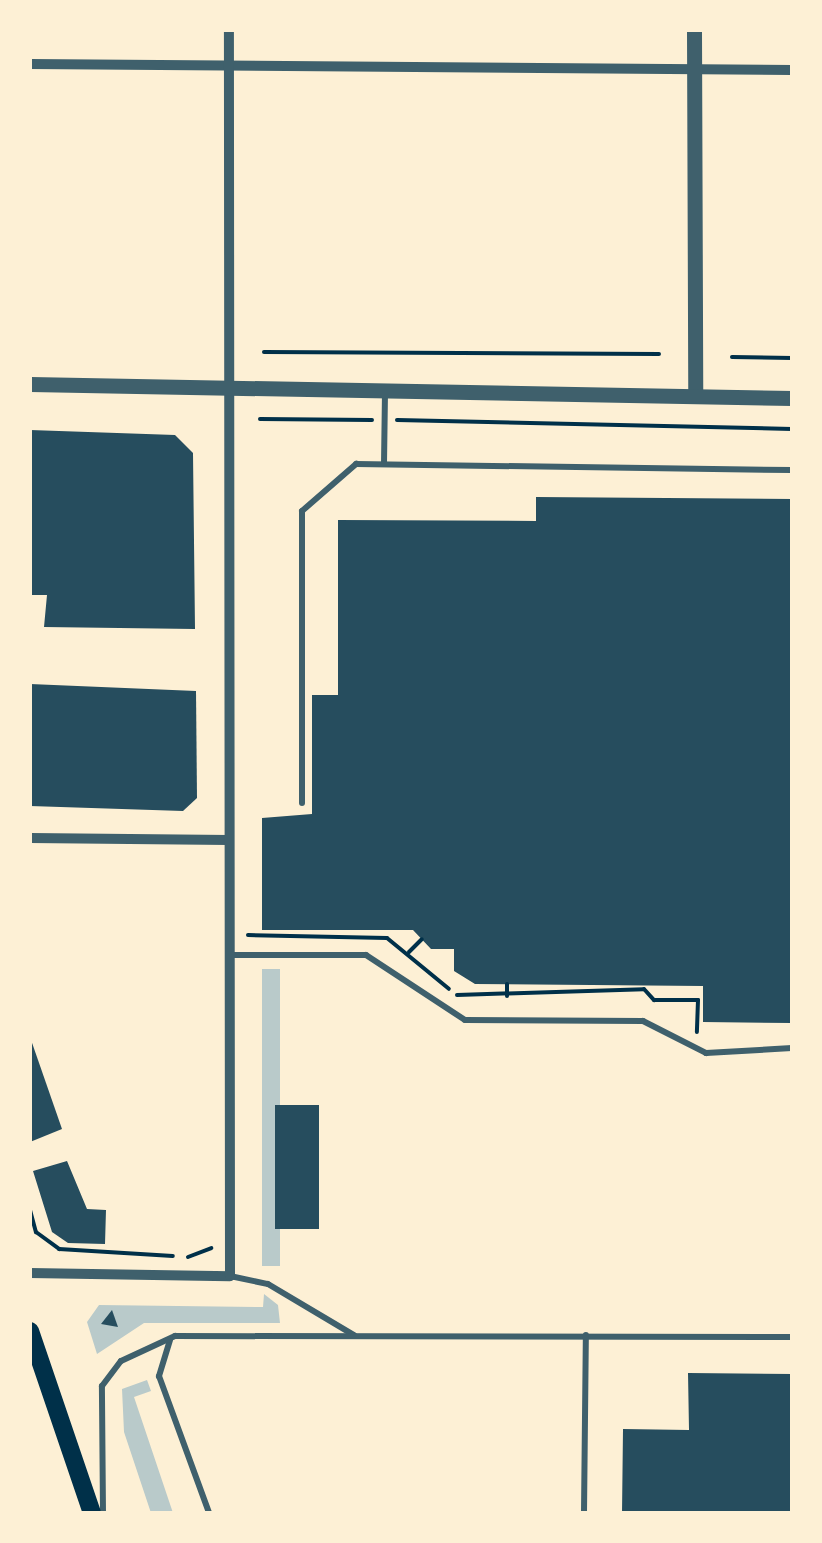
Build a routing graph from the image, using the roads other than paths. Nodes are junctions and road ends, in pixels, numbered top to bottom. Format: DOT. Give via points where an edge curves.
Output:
graph roads {
  1 [pos="230,30"];
  2 [pos="694,30"];
  3 [pos="30,64"];
  4 [pos="229,64"];
  5 [pos="694,70"];
  6 [pos="792,70"];
  7 [pos="30,384"];
  8 [pos="230,386"];
  9 [pos="385,388"];
  10 [pos="695,394"];
  11 [pos="792,398"];
  12 [pos="384,464"];
  13 [pos="792,470"];
  14 [pos="302,803"];
  15 [pos="30,838"];
  16 [pos="229,840"];
  17 [pos="230,955"];
  18 [pos="792,1048"];
  19 [pos="30,1273"];
  20 [pos="230,1276"];
  21 [pos="30,1331"];
  22 [pos="175,1336"];
  23 [pos="355,1336"];
  24 [pos="586,1336"];
  25 [pos="792,1337"];
  26 [pos="92,1513"];
  27 [pos="103,1513"];
  28 [pos="209,1513"];
  29 [pos="584,1513"];
  1 -- 4 [label="street"];
  2 -- 5 [label="street"];
  3 -- 4 [label="street"];
  4 -- 5 [label="street"];
  4 -- 8 [label="street"];
  5 -- 6 [label="street"];
  5 -- 10 [label="street"];
  7 -- 8 [label="street"];
  8 -- 9 [label="street"];
  8 -- 16 [label="street"];
  9 -- 10 [label="street"];
  9 -- 12 [label="lane"];
  10 -- 11 [label="street"];
  12 -- 13 [label="lane"];
  12 -- 14 [label="lane" via="356,464 302,512"];
  15 -- 16 [label="street"];
  16 -- 17 [label="street"];
  17 -- 18 [label="lane" via="366,955 406,974 449,1016 644,1021 706,1053"];
  17 -- 20 [label="street"];
  19 -- 20 [label="street"];
  20 -- 23 [label="lane" via="268,1284"];
  21 -- 26 [label="main road"];
  22 -- 23 [label="lane"];
  22 -- 27 [label="lane" via="121,1361 102,1386"];
  22 -- 28 [label="lane" via="160,1354 159,1376"];
  23 -- 24 [label="lane"];
  24 -- 25 [label="lane"];
  24 -- 29 [label="lane"];
}
